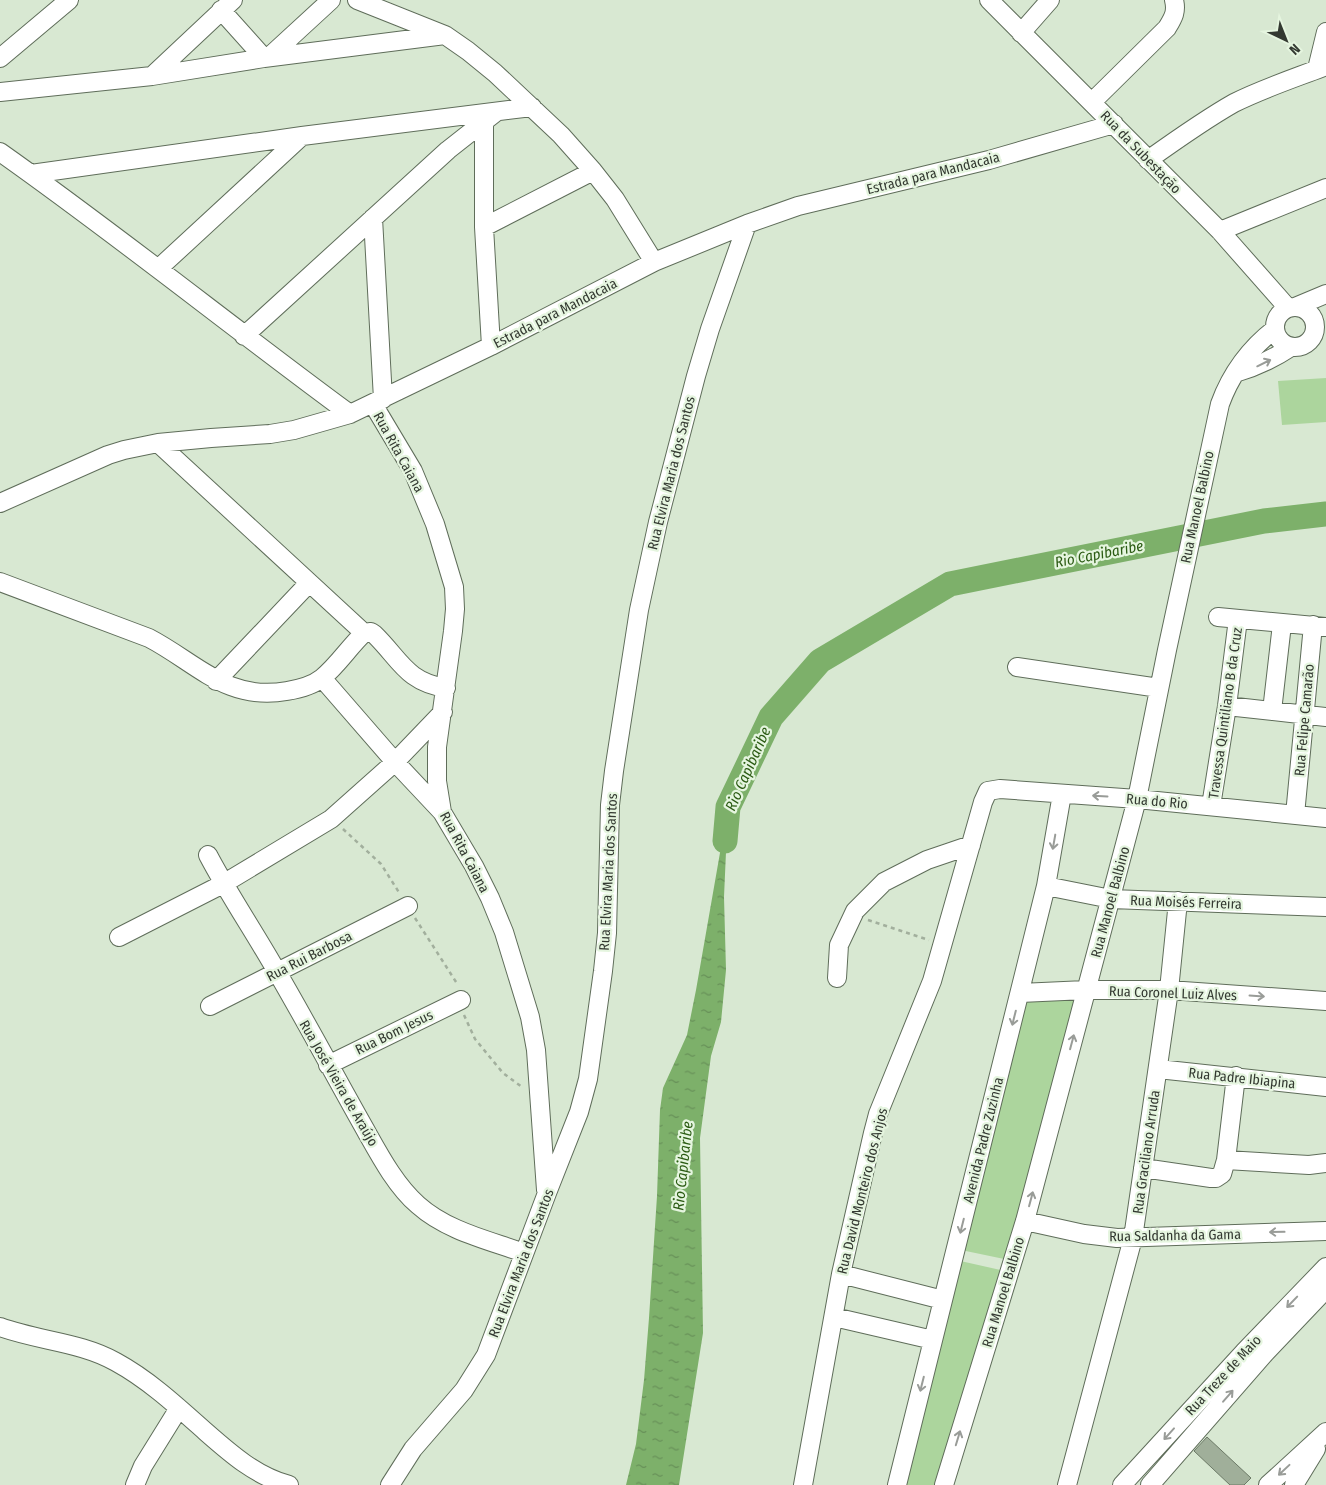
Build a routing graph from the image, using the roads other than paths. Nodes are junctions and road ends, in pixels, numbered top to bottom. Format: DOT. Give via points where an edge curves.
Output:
graph roads {
  1 [pos="69,0"];
  2 [pos="331,0"];
  3 [pos="357,0"];
  4 [pos="988,0"];
  5 [pos="1050,0"];
  6 [pos="1174,0"];
  7 [pos="227,5"];
  8 [pos="1326,32"];
  9 [pos="1021,33"];
  10 [pos="444,35"];
  11 [pos="266,57"];
  12 [pos="0,58"];
  13 [pos="1321,67"];
  14 [pos="152,76"];
  15 [pos="0,92"];
  16 [pos="1092,102"];
  17 [pos="532,107"];
  18 [pos="491,116"];
  19 [pos="1114,124"];
  20 [pos="302,136"];
  21 [pos="0,152"];
  22 [pos="1148,160"];
  23 [pos="592,171"];
  24 [pos="30,174"];
  25 [pos="1326,188"];
  26 [pos="373,218"];
  27 [pos="747,224"];
  28 [pos="484,227"];
  29 [pos="1220,231"];
  30 [pos="654,262"];
  31 [pos="159,268"];
  32 [pos="1326,294"];
  33 [pos="1291,308"];
  34 [pos="1275,329"];
  35 [pos="1326,332"];
  36 [pos="244,336"];
  37 [pos="1309,342"];
  38 [pos="491,346"];
  39 [pos="1291,347"];
  40 [pos="1235,373"];
  41 [pos="378,401"];
  42 [pos="350,414"];
  43 [pos="158,444"];
  44 [pos="0,503"];
  45 [pos="0,582"];
  46 [pos="309,583"];
  47 [pos="1218,617"];
  48 [pos="1238,620"];
  49 [pos="1282,624"];
  50 [pos="1319,626"];
  51 [pos="364,633"];
  52 [pos="1016,666"];
  53 [pos="322,678"];
  54 [pos="216,681"];
  55 [pos="446,688"];
  56 [pos="1159,688"];
  57 [pos="1227,706"];
  58 [pos="443,712"];
  59 [pos="1272,712"];
  60 [pos="1305,714"];
  61 [pos="1326,717"];
  62 [pos="395,762"];
  63 [pos="988,792"];
  64 [pos="1062,794"];
  65 [pos="1137,799"];
  66 [pos="1211,806"];
  67 [pos="442,812"];
  68 [pos="1295,815"];
  69 [pos="1326,818"];
  70 [pos="971,845"];
  71 [pos="208,855"];
  72 [pos="223,884"];
  73 [pos="1046,886"];
  74 [pos="1111,899"];
  75 [pos="1178,901"];
  76 [pos="408,906"];
  77 [pos="1326,907"];
  78 [pos="119,937"];
  79 [pos="277,972"];
  80 [pos="837,978"];
  81 [pos="1086,990"];
  82 [pos="1168,990"];
  83 [pos="1020,993"];
  84 [pos="461,1000"];
  85 [pos="1326,1000"];
  86 [pos="210,1006"];
  87 [pos="328,1065"];
  88 [pos="1158,1069"];
  89 [pos="1236,1076"];
  90 [pos="1326,1087"];
  91 [pos="1226,1160"];
  92 [pos="1326,1163"];
  93 [pos="1143,1168"];
  94 [pos="546,1193"];
  95 [pos="1025,1221"];
  96 [pos="1326,1231"];
  97 [pos="1133,1238"];
  98 [pos="524,1253"];
  99 [pos="1326,1267"];
  100 [pos="841,1274"];
  101 [pos="1326,1289"];
  102 [pos="943,1300"];
  103 [pos="834,1317"];
  104 [pos="0,1327"];
  105 [pos="933,1340"];
  106 [pos="179,1408"];
  107 [pos="1326,1433"];
  108 [pos="1127,1480"];
  109 [pos="135,1485"];
  110 [pos="289,1485"];
  111 [pos="390,1485"];
  112 [pos="803,1485"];
  113 [pos="897,1485"];
  114 [pos="944,1485"];
  115 [pos="1066,1485"];
  116 [pos="1149,1485"];
  117 [pos="1268,1485"];
  118 [pos="1294,1485"];
  1 -- 12 [label="street"];
  2 -- 11 [label="street"];
  3 -- 10 [label="street"];
  4 -- 9 [label="street, Rua da Subestação"];
  5 -- 9 [label="street"];
  6 -- 16 [label="street" via="1174,16 1167,28"];
  7 -- 11 [label="street"];
  7 -- 14 [label="street"];
  8 -- 13 [label="street"];
  9 -- 16 [label="street, Rua da Subestação"];
  10 -- 11 [label="street"];
  10 -- 17 [label="street" via="468,50"];
  11 -- 14 [label="street"];
  13 -- 22 [label="street" via="1235,103"];
  14 -- 15 [label="street"];
  16 -- 19 [label="street, Rua da Subestação"];
  17 -- 18 [label="street"];
  17 -- 23 [label="street"];
  18 -- 20 [label="street"];
  18 -- 26 [label="street"];
  18 -- 28 [label="street"];
  19 -- 22 [label="street, Rua da Subestação"];
  19 -- 27 [label="street, Estrada para Mandacaia" via="980,162 798,206"];
  20 -- 24 [label="street"];
  20 -- 31 [label="street"];
  21 -- 24 [label="street"];
  22 -- 29 [label="street, Rua da Subestação"];
  23 -- 28 [label="street"];
  23 -- 30 [label="street" via="615,199"];
  24 -- 31 [label="street"];
  25 -- 29 [label="street"];
  26 -- 36 [label="street"];
  26 -- 41 [label="street"];
  27 -- 30 [label="street, Estrada para Mandacaia"];
  27 -- 94 [label="street, Rua Elvira Maria dos Santos" via="696,376 647,568 610,805 607,933 588,1079 579,1112"];
  28 -- 38 [label="street"];
  29 -- 33 [label="street, Rua da Subestação"];
  30 -- 38 [label="street, Estrada para Mandacaia"];
  31 -- 36 [label="street"];
  32 -- 33 [label="street"];
  33 -- 34 [label="street" via="1278,316"];
  33 -- 37 [label="street" via="1302,308 1312,316 1315,330"];
  34 -- 39 [label="street" via="1280,341"];
  34 -- 40 [label="street, Rua Manoel Balbino" via="1250,350"];
  35 -- 37 [label="street"];
  36 -- 42 [label="street"];
  37 -- 39 [label="street"];
  38 -- 41 [label="street, Estrada para Mandacaia"];
  40 -- 39 [label="street, one-way" via="1255,367"];
  40 -- 56 [label="street, Rua Manoel Balbino" via="1220,404"];
  41 -- 42 [label="street, Estrada para Mandacaia"];
  41 -- 55 [label="street, Rua Rita Caiana" via="413,471 450,571 455,609"];
  42 -- 43 [label="street, Estrada para Mandacaia" via="318,425 270,434"];
  43 -- 44 [label="street, Estrada para Mandacaia" via="124,450"];
  43 -- 46 [label="street"];
  45 -- 54 [label="street" via="149,638"];
  46 -- 51 [label="street"];
  46 -- 54 [label="street"];
  47 -- 48 [label="street"];
  48 -- 49 [label="street"];
  48 -- 57 [label="street, Travessa Quintiliano B da Cruz"];
  49 -- 50 [label="street"];
  49 -- 59 [label="street"];
  50 -- 60 [label="street, Rua Felipe Camarão"];
  51 -- 53 [label="street"];
  51 -- 55 [label="street" via="374,634 415,678"];
  52 -- 56 [label="street"];
  53 -- 54 [label="street" via="278,693 254,693"];
  53 -- 62 [label="street"];
  55 -- 58 [label="street, Rua Rita Caiana"];
  56 -- 65 [label="street, Rua Manoel Balbino"];
  57 -- 59 [label="street"];
  57 -- 66 [label="street, Travessa Quintiliano B da Cruz"];
  58 -- 62 [label="street"];
  58 -- 67 [label="street, Rua Rita Caiana" via="436,763"];
  59 -- 60 [label="street"];
  60 -- 61 [label="street"];
  60 -- 68 [label="street, Rua Felipe Camarão"];
  62 -- 67 [label="street"];
  62 -- 72 [label="street" via="331,819"];
  63 -- 64 [label="street, Rua do Rio" via="1000,788"];
  63 -- 70 [label="street, Rua David Monteiro dos Anjos"];
  65 -- 64 [label="street, Rua do Rio, one-way"];
  64 -- 73 [label="street, Avenida Padre Zuzinha, one-way"];
  65 -- 66 [label="street, Rua do Rio"];
  65 -- 74 [label="street, Rua Manoel Balbino"];
  66 -- 68 [label="street, Rua do Rio"];
  67 -- 94 [label="street, Rua Rita Caiana" via="474,866 504,932 530,1017 536,1050"];
  68 -- 69 [label="street, Rua do Rio"];
  70 -- 80 [label="street" via="927,860 884,882 853,915 839,945"];
  70 -- 100 [label="street, Rua David Monteiro dos Anjos" via="932,981 878,1114"];
  71 -- 72 [label="street, Rua José Vieira de Araújo"];
  72 -- 78 [label="street"];
  72 -- 79 [label="street, Rua José Vieira de Araújo"];
  73 -- 74 [label="street, Rua Moisés Ferreira"];
  73 -- 83 [label="street, Avenida Padre Zuzinha"];
  74 -- 75 [label="street, Rua Moisés Ferreira"];
  74 -- 81 [label="street, Rua Manoel Balbino"];
  75 -- 77 [label="street, Rua Moisés Ferreira"];
  75 -- 82 [label="street, Rua Graciliano Arruda"];
  76 -- 79 [label="street, Rua Rui Barbosa"];
  79 -- 86 [label="street, Rua Rui Barbosa"];
  79 -- 87 [label="street, Rua José Vieira de Araújo"];
  81 -- 82 [label="street, Rua Coronel Luiz Alves"];
  81 -- 83 [label="street, Rua Coronel Luiz Alves"];
  95 -- 81 [label="street, Rua Manoel Balbino, one-way"];
  82 -- 85 [label="street, Rua Coronel Luiz Alves, one-way"];
  82 -- 88 [label="street, Rua Graciliano Arruda"];
  83 -- 102 [label="street, Avenida Padre Zuzinha, one-way"];
  84 -- 87 [label="street, Rua Bom Jesus"];
  87 -- 98 [label="street, Rua José Vieira de Araújo" via="390,1171 417,1205 448,1225"];
  88 -- 89 [label="street, Rua Padre Ibiapina"];
  88 -- 93 [label="street, Rua Graciliano Arruda"];
  89 -- 90 [label="street, Rua Padre Ibiapina"];
  89 -- 91 [label="street"];
  91 -- 92 [label="street" via="1309,1165"];
  91 -- 93 [label="street" via="1223,1172 1216,1178"];
  93 -- 97 [label="street, Rua Graciliano Arruda"];
  94 -- 98 [label="street, Rua Elvira Maria dos Santos"];
  95 -- 97 [label="street, Rua Saldanha da Gama" via="1101,1236"];
  114 -- 95 [label="street, Rua Manoel Balbino, one-way"];
  96 -- 97 [label="street, Rua Saldanha da Gama, one-way"];
  97 -- 115 [label="street, Rua Graciliano Arruda"];
  98 -- 111 [label="street, Rua Elvira Maria dos Santos" via="486,1355 464,1390 418,1444"];
  99 -- 108 [label="street, Rua Treze de Maio, one-way"];
  100 -- 102 [label="street"];
  100 -- 103 [label="street, Rua David Monteiro dos Anjos"];
  116 -- 101 [label="street, Rua Treze de Maio, one-way"];
  102 -- 105 [label="street, Avenida Padre Zuzinha"];
  103 -- 105 [label="street"];
  103 -- 112 [label="street, Rua David Monteiro dos Anjos"];
  104 -- 106 [label="street" via="101,1354 137,1375"];
  105 -- 113 [label="street, Avenida Padre Zuzinha, one-way"];
  106 -- 109 [label="street"];
  106 -- 110 [label="street" via="237,1458 256,1471"];
  107 -- 117 [label="street, one-way"];
  107 -- 118 [label="street"];
  108 -- 116 [label="street"];
}
